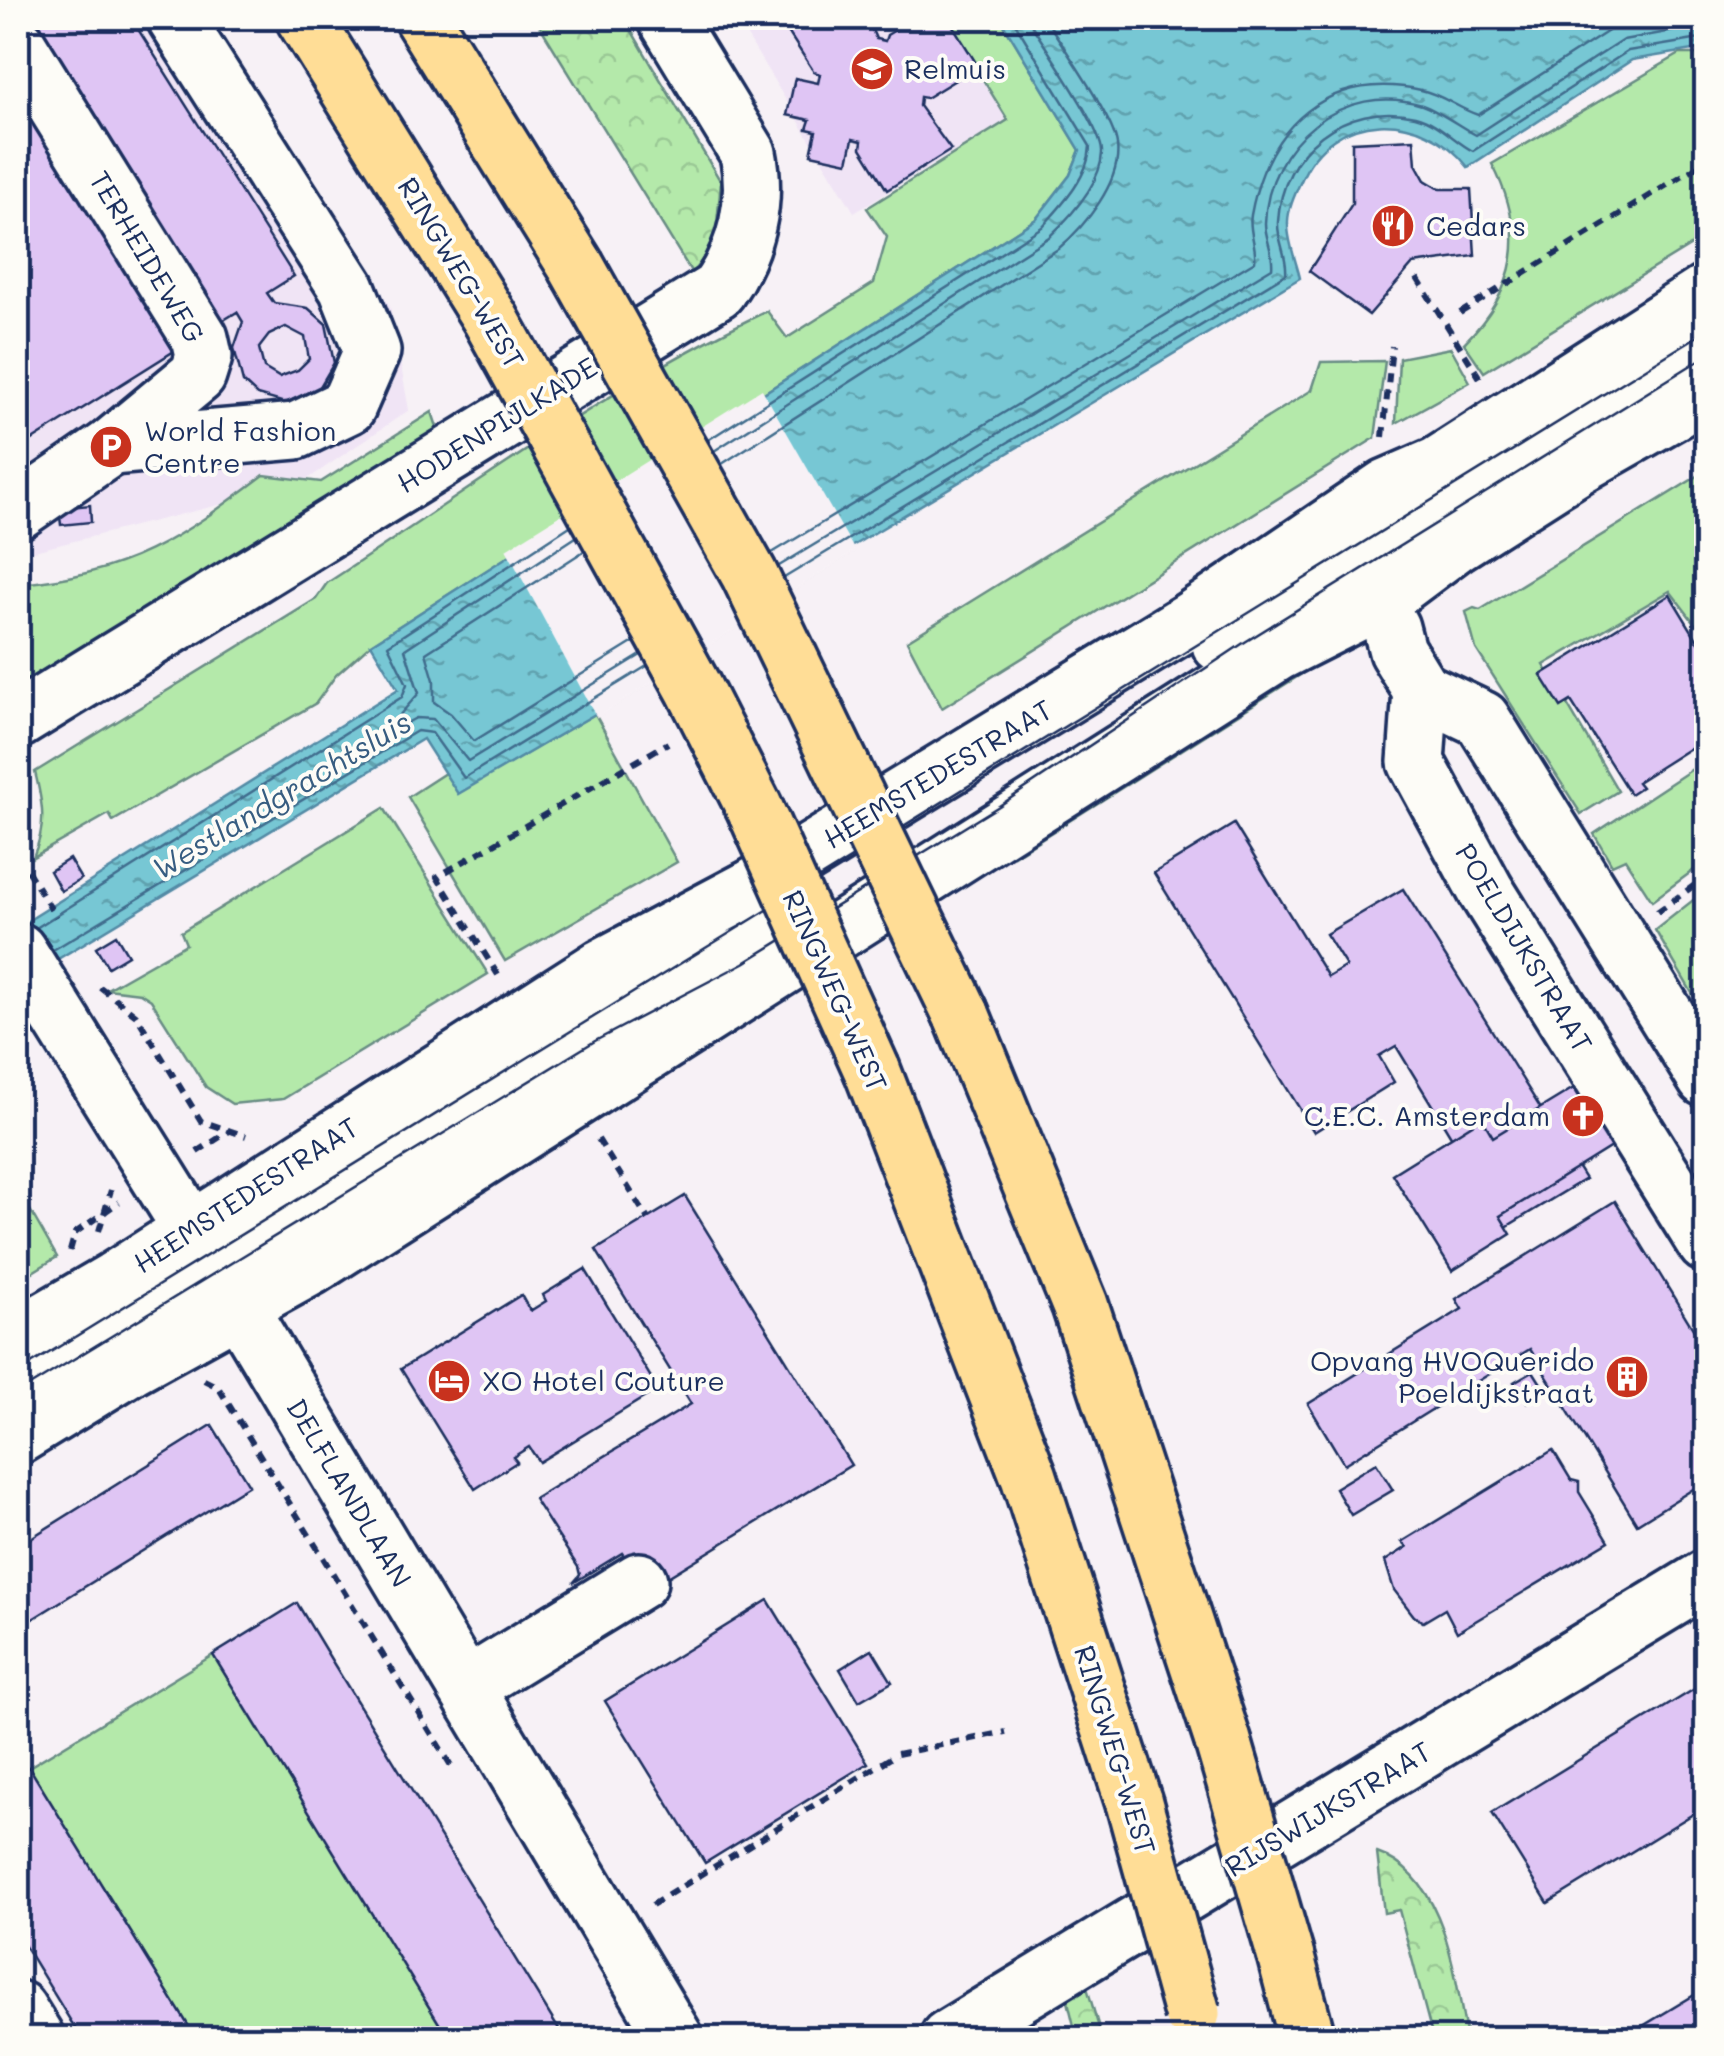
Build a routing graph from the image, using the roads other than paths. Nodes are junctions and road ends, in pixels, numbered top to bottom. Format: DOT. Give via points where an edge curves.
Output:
graph roads {
  1 [pos="175,18"];
  2 [pos="304,18"];
  3 [pos="422,18"];
  4 [pos="666,18"];
  5 [pos="18,46"];
  6 [pos="1706,293"];
  7 [pos="1706,343"];
  8 [pos="1706,393"];
  9 [pos="112,447"];
  10 [pos="18,511"];
  11 [pos="1354,563"];
  12 [pos="1422,690"];
  13 [pos="18,720"];
  14 [pos="18,951"];
  15 [pos="1706,1078"];
  16 [pos="1699,1218"];
  17 [pos="201,1246"];
  18 [pos="240,1310"];
  19 [pos="18,1336"];
  20 [pos="178,1364"];
  21 [pos="18,1384"];
  22 [pos="18,1436"];
  23 [pos="633,1572"];
  24 [pos="1706,1578"];
  25 [pos="460,1678"];
  26 [pos="18,2009"];
  27 [pos="1196,2026"];
  28 [pos="36,2038"];
  29 [pos="675,2038"];
  30 [pos="948,2038"];
  31 [pos="1307,2038"];
  1 -- 9 [label="street" via="347,288 372,351 348,406 296,430"];
  2 -- 27 [label="highway, RINGWEG-WEST, bridge" via="490,318 694,688 872,1070 1030,1477 1134,1803"];
  3 -- 31 [label="highway, bridge" via="576,266 749,574 961,1014 1080,1305 1223,1741"];
  4 -- 13 [label="street, HODENPIJLKADE" via="748,153 753,174 738,262 718,290"];
  5 -- 9 [label="street, TERHEIDEWEG" via="200,338 198,375"];
  6 -- 11 [label="street, HEEMSTEDESTRAAT" via="1438,465 1388,487"];
  7 -- 11 [label="street, HEEMSTEDESTRAAT"];
  8 -- 11 [label="street, HEEMSTEDESTRAAT" via="1532,495"];
  9 -- 10 [label="street, TERHEIDEWEG"];
  11 -- 12 [label="street"];
  11 -- 17 [label="street, HEEMSTEDESTRAAT" via="1004,782 961,825 753,952 680,977"];
  11 -- 17 [label="street, HEEMSTEDESTRAAT" via="1192,619 753,887 602,967"];
  11 -- 18 [label="street, HEEMSTEDESTRAAT" via="1276,653"];
  12 -- 15 [label="street" via="1482,719"];
  12 -- 16 [label="street, POELDIJKSTRAAT" via="1416,762 1486,891"];
  14 -- 17 [label="street, DELFLANDLAAN" via="73,1008 157,1176"];
  17 -- 18 [label="street, DELFLANDLAAN"];
  17 -- 19 [label="street, HEEMSTEDESTRAAT" via="90,1271"];
  17 -- 20 [label="street, HEEMSTEDESTRAAT"];
  17 -- 21 [label="street, HEEMSTEDESTRAAT"];
  18 -- 20 [label="street, HEEMSTEDESTRAAT"];
  18 -- 25 [label="street, DELFLANDLAAN"];
  20 -- 22 [label="street, HEEMSTEDESTRAAT"];
  23 -- 25 [label="street"];
  24 -- 30 [label="street, RIJSWIJKSTRAAT"];
  25 -- 29 [label="street, DELFLANDLAAN"];
  26 -- 28 [label="street"];
}
